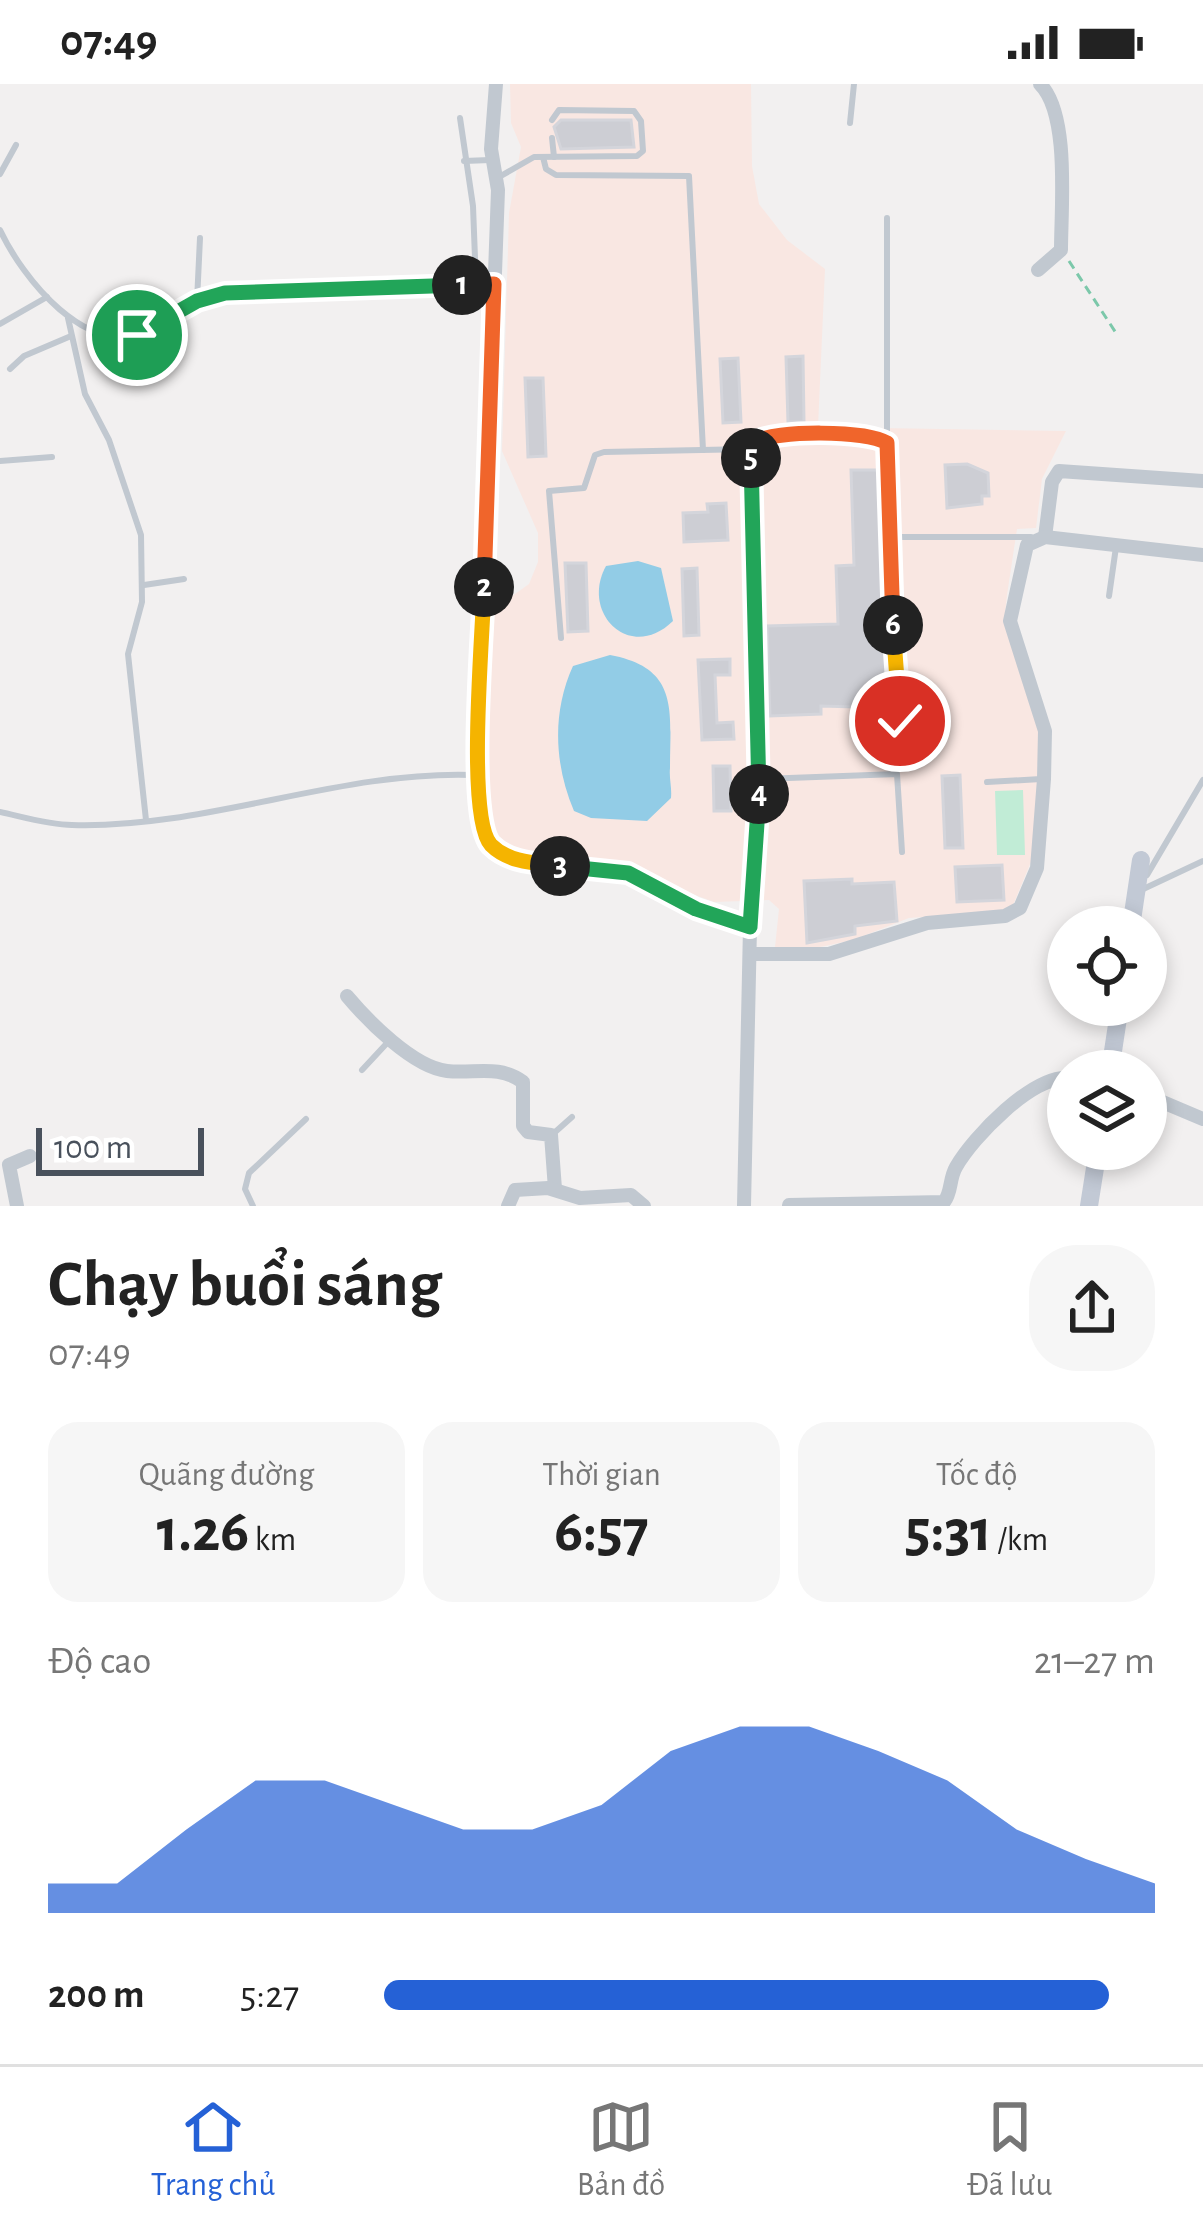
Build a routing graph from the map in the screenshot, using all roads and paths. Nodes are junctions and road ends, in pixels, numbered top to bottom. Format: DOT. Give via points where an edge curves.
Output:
graph roads {
  1 [pos="496,84"];
  2 [pos="854,84"];
  3 [pos="1040,84"];
  4 [pos="460,118"];
  5 [pos="552,120"];
  6 [pos="850,123"];
  7 [pos="552,138"];
  8 [pos="16,146"];
  9 [pos="543,157"];
  10 [pos="554,157"];
  11 [pos="493,160"];
  12 [pos="464,161"];
  13 [pos="0,174"];
  14 [pos="498,177"];
  15 [pos="887,218"];
  16 [pos="0,230"];
  17 [pos="200,238"];
  18 [pos="1061,250"];
  19 [pos="0,255"];
  20 [pos="15,262"];
  21 [pos="1038,270"];
  22 [pos="476,284"];
  23 [pos="494,284"];
  24 [pos="47,297"];
  25 [pos="197,301"];
  26 [pos="68,318"];
  27 [pos="0,324"];
  28 [pos="71,336"];
  29 [pos="1118,336"];
  30 [pos="10,369"];
  31 [pos="887,443"];
  32 [pos="750,449"];
  33 [pos="704,451"];
  34 [pos="52,457"];
  35 [pos="0,461"];
  36 [pos="1203,481"];
  37 [pos="892,537"];
  38 [pos="1040,537"];
  39 [pos="1116,547"];
  40 [pos="1203,555"];
  41 [pos="184,579"];
  42 [pos="144,585"];
  43 [pos="1109,596"];
  44 [pos="562,638"];
  45 [pos="900,721"];
  46 [pos="477,775"];
  47 [pos="1044,778"];
  48 [pos="759,779"];
  49 [pos="1203,780"];
  50 [pos="987,782"];
  51 [pos="0,812"];
  52 [pos="146,820"];
  53 [pos="902,852"];
  54 [pos="1141,860"];
  55 [pos="1203,861"];
  56 [pos="1136,892"];
  57 [pos="1134,906"];
  58 [pos="750,927"];
  59 [pos="752,954"];
  60 [pos="347,996"];
  61 [pos="391,1040"];
  62 [pos="362,1070"];
  63 [pos="1047,1081"];
  64 [pos="1167,1106"];
  65 [pos="572,1117"];
  66 [pos="1203,1119"];
  67 [pos="306,1120"];
  68 [pos="551,1135"];
  69 [pos="30,1156"];
  70 [pos="1095,1170"];
  71 [pos="555,1190"];
  72 [pos="789,1205"];
  73 [pos="17,1206"];
  74 [pos="253,1206"];
  75 [pos="508,1206"];
  76 [pos="644,1206"];
  77 [pos="745,1206"];
  78 [pos="1089,1206"];
  1 -- 11 [label="street"];
  2 -- 6 [label="lane"];
  3 -- 18 [label="street" via="1052,96 1059,131"];
  4 -- 12 [label="lane"];
  5 -- 10 [label="lane" via="559,110 634,111 642,140 637,156"];
  7 -- 10 [label="lane"];
  8 -- 13 [label="lane"];
  9 -- 10 [label="lane"];
  9 -- 14 [label="lane"];
  9 -- 33 [label="lane" via="556,175 689,176"];
  11 -- 12 [label="lane"];
  11 -- 14 [label="street"];
  12 -- 22 [label="lane"];
  14 -- 23 [label="street"];
  15 -- 31 [label="lane"];
  16 -- 20 [label="lane"];
  17 -- 25 [label="lane"];
  18 -- 21 [label="street"];
  18 -- 29 [label="path"];
  19 -- 20 [label="lane"];
  20 -- 24 [label="lane"];
  22 -- 23 [label="lane"];
  22 -- 25 [label="lane" via="225,293"];
  23 -- 46 [label="street"];
  24 -- 26 [label="lane"];
  24 -- 27 [label="lane"];
  25 -- 26 [label="lane" via="137,335"];
  26 -- 28 [label="lane"];
  28 -- 30 [label="lane"];
  28 -- 42 [label="lane" via="140,535"];
  31 -- 32 [label="lane" via="774,436"];
  31 -- 37 [label="lane"];
  32 -- 33 [label="lane"];
  32 -- 48 [label="lane"];
  33 -- 44 [label="lane" via="604,452 584,488 549,491"];
  34 -- 35 [label="lane"];
  36 -- 38 [label="street" via="1059,471"];
  37 -- 38 [label="lane"];
  37 -- 45 [label="lane"];
  38 -- 39 [label="street"];
  38 -- 47 [label="street" via="1027,545 1010,621 1045,731"];
  39 -- 40 [label="street"];
  39 -- 43 [label="lane"];
  41 -- 42 [label="lane"];
  42 -- 52 [label="lane" via="128,654"];
  46 -- 52 [label="lane" via="424,773"];
  46 -- 58 [label="street" via="482,833 494,848 516,860 628,873"];
  47 -- 50 [label="lane"];
  47 -- 59 [label="street" via="1037,868 1014,914 926,922 829,954"];
  48 -- 53 [label="lane" via="897,775"];
  48 -- 58 [label="lane"];
  49 -- 56 [label="lane"];
  51 -- 52 [label="lane" via="70,826"];
  54 -- 56 [label="street"];
  55 -- 56 [label="lane"];
  56 -- 57 [label="street"];
  58 -- 59 [label="street"];
  59 -- 77 [label="street"];
  60 -- 61 [label="street"];
  61 -- 62 [label="lane"];
  61 -- 68 [label="street" via="441,1070 519,1078 525,1130"];
  63 -- 72 [label="street" via="1025,1091 959,1162 944,1202"];
  64 -- 66 [label="street"];
  65 -- 68 [label="lane"];
  67 -- 74 [label="lane" via="249,1173 244,1189"];
  68 -- 71 [label="street"];
  69 -- 73 [label="street" via="9,1165"];
  70 -- 78 [label="street"];
  71 -- 75 [label="street" via="515,1190"];
  71 -- 76 [label="street" via="580,1198 631,1196"];
}
